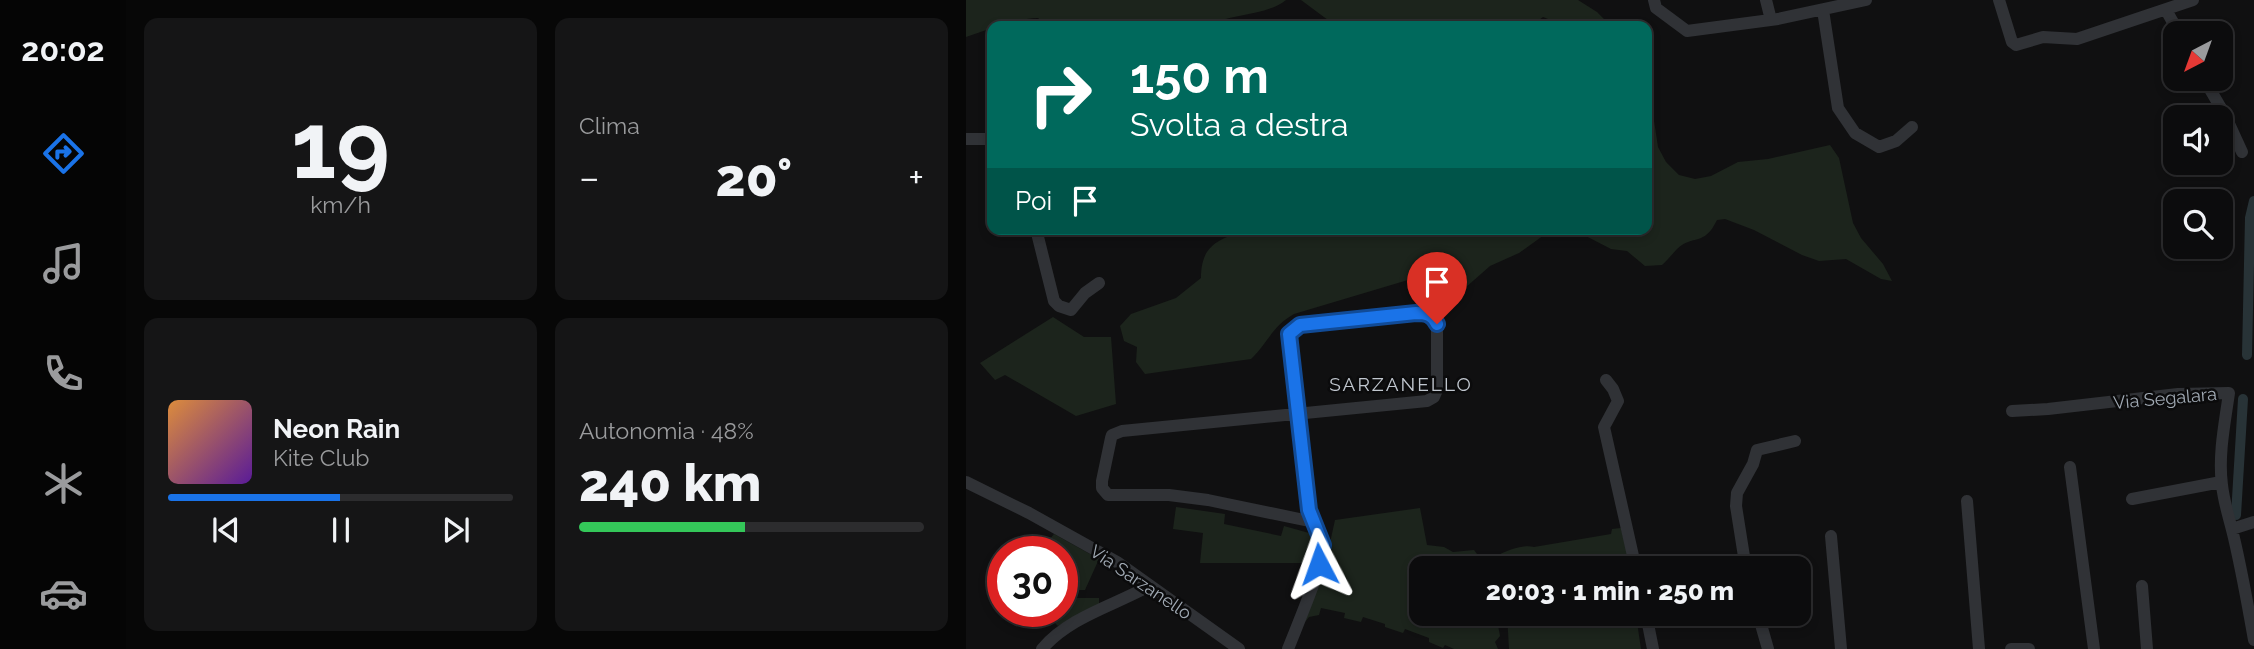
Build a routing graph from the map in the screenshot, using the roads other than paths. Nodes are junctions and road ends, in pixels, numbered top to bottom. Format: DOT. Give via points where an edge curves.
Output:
graph roads {
  1 [pos="1654,0"];
  2 [pos="1766,0"];
  3 [pos="1866,0"];
  4 [pos="1999,0"];
  5 [pos="2193,0"];
  6 [pos="1822,9"];
  7 [pos="2166,10"];
  8 [pos="1771,20"];
  9 [pos="2172,21"];
  10 [pos="2211,91"];
  11 [pos="1912,127"];
  12 [pos="966,139"];
  13 [pos="987,139"];
  14 [pos="2242,152"];
  15 [pos="1038,235"];
  16 [pos="1099,283"];
  17 [pos="1606,380"];
  18 [pos="2012,411"];
  19 [pos="1298,412"];
  20 [pos="1795,441"];
  21 [pos="2070,467"];
  22 [pos="966,482"];
  23 [pos="2221,482"];
  24 [pos="2132,499"];
  25 [pos="1967,501"];
  26 [pos="1314,522"];
  27 [pos="2254,522"];
  28 [pos="2232,529"];
  29 [pos="1832,536"];
  30 [pos="1633,556"];
  31 [pos="1744,556"];
  32 [pos="1149,586"];
  33 [pos="2142,586"];
  34 [pos="1648,626"];
  35 [pos="1761,626"];
  36 [pos="2254,639"];
  37 [pos="1042,649"];
  38 [pos="1238,649"];
  39 [pos="1288,649"];
  40 [pos="1653,649"];
  41 [pos="1768,649"];
  42 [pos="1841,649"];
  43 [pos="1979,649"];
  44 [pos="2011,649"];
  45 [pos="2029,649"];
  46 [pos="2094,649"];
  47 [pos="2147,649"];
  1 -- 8 [label="street" via="1656,8 1687,31"];
  2 -- 8 [label="street"];
  3 -- 6 [label="street"];
  4 -- 7 [label="street" via="2016,45 2043,37 2077,39"];
  5 -- 7 [label="street"];
  6 -- 8 [label="street"];
  6 -- 11 [label="street" via="1838,108 1855,133 1879,147 1896,141"];
  7 -- 9 [label="street"];
  10 -- 14 [label="street"];
  12 -- 13 [label="street"];
  15 -- 16 [label="street" via="1059,306 1071,310"];
  17 -- 30 [label="street" via="1618,401 1604,427"];
  18 -- 23 [label="street, Via Segalara" via="2229,393"];
  19 -- 19 [label="street" via="1289,342 1294,328 1416,313 1433,317 1437,324 1434,397"];
  19 -- 26 [label="street"];
  19 -- 26 [label="street" via="1116,433 1102,481 1105,492 1113,497 1168,495"];
  20 -- 31 [label="street" via="1757,450 1737,493"];
  21 -- 46 [label="street"];
  22 -- 32 [label="street, Via Sarzanello" via="1117,562"];
  23 -- 24 [label="street"];
  23 -- 28 [label="street, Via Segalara"];
  25 -- 43 [label="street"];
  26 -- 39 [label="street" via="1322,555"];
  27 -- 28 [label="street"];
  28 -- 36 [label="street, Via Segalara"];
  29 -- 42 [label="street"];
  32 -- 37 [label="street" via="1086,615"];
  32 -- 38 [label="street, Via Sarzanello"];
  33 -- 47 [label="street"];
  34 -- 40 [label="street"];
  35 -- 41 [label="street"];
  44 -- 45 [label="street"];
}
